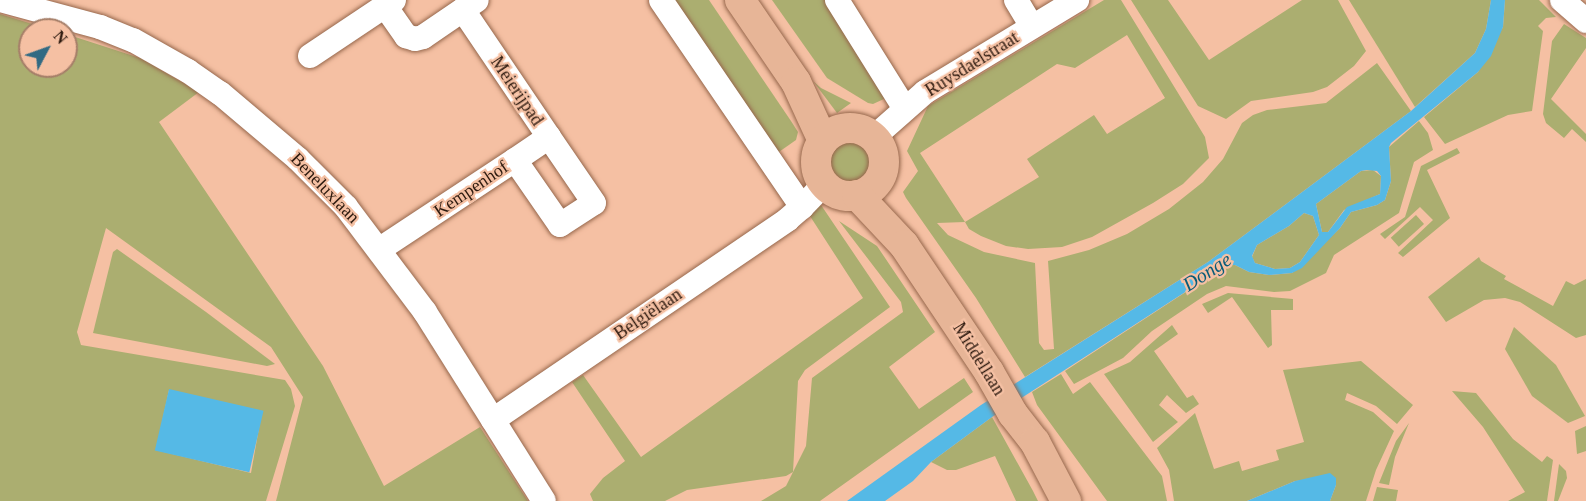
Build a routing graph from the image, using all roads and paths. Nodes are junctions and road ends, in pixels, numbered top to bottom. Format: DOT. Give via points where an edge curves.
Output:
graph roads {
  1 [pos="0,0"];
  2 [pos="662,0"];
  3 [pos="741,0"];
  4 [pos="837,0"];
  5 [pos="1016,0"];
  6 [pos="1077,0"];
  7 [pos="1562,0"];
  8 [pos="389,3"];
  9 [pos="469,4"];
  10 [pos="1586,21"];
  11 [pos="1032,27"];
  12 [pos="310,56"];
  13 [pos="905,109"];
  14 [pos="832,134"];
  15 [pos="549,137"];
  16 [pos="874,138"];
  17 [pos="515,160"];
  18 [pos="824,184"];
  19 [pos="867,189"];
  20 [pos="802,207"];
  21 [pos="380,249"];
  22 [pos="493,420"];
  23 [pos="544,501"];
  24 [pos="1068,501"];
  1 -- 21 [label="street, Beneluxlaan" via="115,33 188,71 298,159 346,207"];
  2 -- 20 [label="street"];
  3 -- 14 [label="main road"];
  4 -- 13 [label="street"];
  5 -- 11 [label="street"];
  6 -- 11 [label="street, Ruysdaelstraat"];
  7 -- 10 [label="street"];
  8 -- 9 [label="street" via="406,36 415,39"];
  8 -- 12 [label="street"];
  9 -- 15 [label="street, Meierijpad"];
  11 -- 13 [label="street, Ruysdaelstraat" via="925,92"];
  13 -- 16 [label="street, Ruysdaelstraat"];
  14 -- 16 [label="main road" via="853,127"];
  14 -- 18 [label="main road" via="817,151 816,169"];
  15 -- 17 [label="street, Meierijpad"];
  15 -- 17 [label="street, Kempenhof" via="594,203 560,225"];
  16 -- 19 [label="main road" via="884,154 882,173"];
  17 -- 21 [label="street, Kempenhof"];
  18 -- 19 [label="main road" via="836,193"];
  18 -- 20 [label="street, Belgiëlaan"];
  19 -- 24 [label="main road, Middellaan" via="1035,442"];
  20 -- 22 [label="street, Belgiëlaan"];
  21 -- 22 [label="street, Beneluxlaan"];
  22 -- 23 [label="street, Beneluxlaan"];
}
